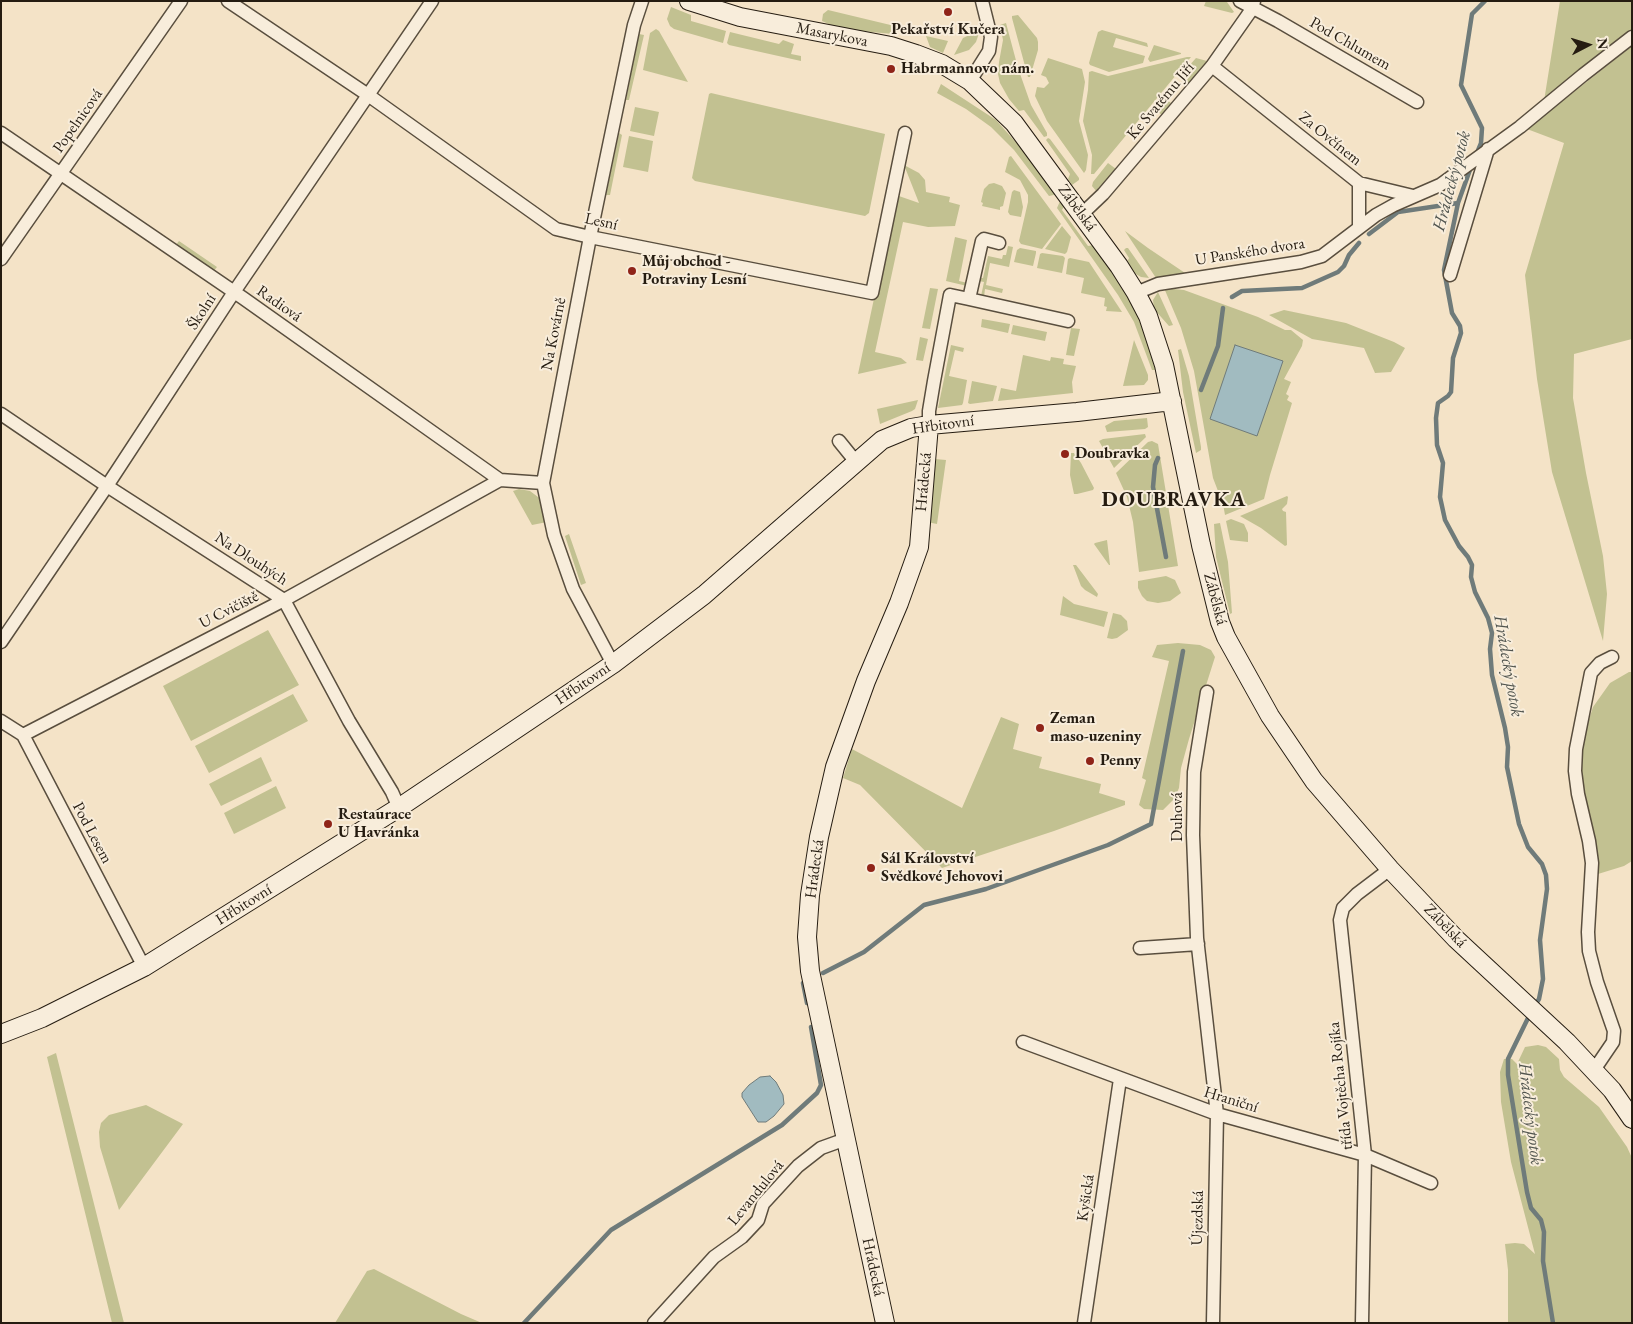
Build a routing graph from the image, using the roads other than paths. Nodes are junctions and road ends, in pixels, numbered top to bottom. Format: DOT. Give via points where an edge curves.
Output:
graph roads {
  1 [pos="181,1"];
  2 [pos="228,1"];
  3 [pos="432,1"];
  4 [pos="642,1"];
  5 [pos="689,1"];
  6 [pos="982,1"];
  7 [pos="1240,1"];
  8 [pos="1253,5"];
  9 [pos="1632,37"];
  10 [pos="1212,66"];
  11 [pos="970,81"];
  12 [pos="368,95"];
  13 [pos="1417,102"];
  14 [pos="1,133"];
  15 [pos="905,133"];
  16 [pos="1486,151"];
  17 [pos="61,175"];
  18 [pos="1359,183"];
  19 [pos="1413,196"];
  20 [pos="1082,214"];
  21 [pos="1359,228"];
  22 [pos="590,237"];
  23 [pos="1000,243"];
  24 [pos="1,259"];
  25 [pos="1450,275"];
  26 [pos="234,292"];
  27 [pos="1136,293"];
  28 [pos="969,300"];
  29 [pos="1068,321"];
  30 [pos="1172,401"];
  31 [pos="1,414"];
  32 [pos="929,418"];
  33 [pos="838,441"];
  34 [pos="856,462"];
  35 [pos="500,480"];
  36 [pos="543,483"];
  37 [pos="107,486"];
  38 [pos="284,600"];
  39 [pos="1,642"];
  40 [pos="1612,657"];
  41 [pos="613,664"];
  42 [pos="1207,692"];
  43 [pos="1,722"];
  44 [pos="23,735"];
  45 [pos="399,808"];
  46 [pos="1390,869"];
  47 [pos="1198,944"];
  48 [pos="1140,948"];
  49 [pos="144,967"];
  50 [pos="1,1034"];
  51 [pos="1023,1042"];
  52 [pos="1594,1070"];
  53 [pos="1120,1079"];
  54 [pos="1217,1114"];
  55 [pos="1632,1119"];
  56 [pos="846,1139"];
  57 [pos="1364,1155"];
  58 [pos="1431,1183"];
  59 [pos="654,1323"];
  60 [pos="885,1323"];
  61 [pos="1084,1323"];
  62 [pos="1213,1323"];
  63 [pos="1362,1323"];
  1 -- 17 [label="street, Popelnicová"];
  2 -- 12 [label="street, Lesní"];
  3 -- 12 [label="street, Školní"];
  4 -- 22 [label="street, Na Kovárně" via="634,25"];
  5 -- 11 [label="street, Masarykova" via="740,17 890,46 942,64"];
  6 -- 11 [label="street" via="991,37 990,51"];
  7 -- 8 [label="street, Pod Chlumem"];
  8 -- 10 [label="street, Ke Svatému Jiří"];
  8 -- 13 [label="street, Pod Chlumem"];
  9 -- 16 [label="street"];
  10 -- 18 [label="street, Za Ovčínem"];
  10 -- 20 [label="street, Ke Svatému Jiří" via="1103,194"];
  11 -- 20 [label="street, Zábělská" via="1014,123"];
  12 -- 22 [label="street, Lesní" via="556,229"];
  12 -- 26 [label="street, Školní"];
  14 -- 17 [label="street, Radiová"];
  15 -- 22 [label="street, Lesní" via="872,293"];
  16 -- 19 [label="street" via="1440,185"];
  16 -- 25 [label="street"];
  17 -- 24 [label="street, Popelnicová"];
  17 -- 26 [label="street, Radiová"];
  18 -- 19 [label="street, Za Ovčínem"];
  18 -- 21 [label="street"];
  19 -- 21 [label="street, U Panského dvora"];
  20 -- 27 [label="street, Zábělská"];
  21 -- 27 [label="street, U Panského dvora" via="1322,256 1158,284"];
  22 -- 36 [label="street, Na Kovárně"];
  23 -- 28 [label="street" via="982,241"];
  26 -- 35 [label="street, Radiová"];
  26 -- 37 [label="street, Školní"];
  27 -- 30 [label="street, Zábělská" via="1155,336"];
  28 -- 29 [label="street, Hrádecká"];
  28 -- 32 [label="street, Hrádecká" via="950,295"];
  30 -- 32 [label="street, Hřbitovní" via="1077,412"];
  30 -- 46 [label="street, Zábělská" via="1203,553 1226,637 1270,716 1314,781"];
  31 -- 37 [label="street, Na Dlouhých"];
  32 -- 34 [label="street, Hřbitovní" via="882,440"];
  32 -- 56 [label="street, Hrádecká" via="919,547 835,767 810,895 807,937 810,971"];
  33 -- 34 [label="street"];
  34 -- 41 [label="street, Hřbitovní" via="704,595"];
  35 -- 36 [label="street"];
  35 -- 38 [label="street, U Cvičiště"];
  36 -- 41 [label="street, Na Kovárně" via="554,536 574,589"];
  37 -- 38 [label="street, Na Dlouhých"];
  37 -- 39 [label="street, Školní"];
  38 -- 44 [label="street, U Cvičiště"];
  38 -- 45 [label="street, Na Dlouhých"];
  40 -- 52 [label="street" via="1600,663 1592,673 1575,763 1592,864 1589,951 1614,1031 1613,1042"];
  41 -- 45 [label="street, Hřbitovní"];
  42 -- 47 [label="street, Duhová" via="1194,772"];
  43 -- 44 [label="street"];
  44 -- 49 [label="street, Pod Lesem"];
  45 -- 49 [label="street, Hřbitovní"];
  46 -- 52 [label="street, Zábělská" via="1456,938"];
  46 -- 57 [label="street, třída Vojtěcha Rojíka" via="1343,908 1340,920"];
  47 -- 48 [label="street"];
  47 -- 54 [label="street, Duhová"];
  49 -- 50 [label="street, Hřbitovní" via="42,1018"];
  51 -- 53 [label="street, Hraniční"];
  52 -- 55 [label="street, Zábělská" via="1622,1102"];
  53 -- 54 [label="street, Hraniční"];
  53 -- 61 [label="street, Kyšická"];
  54 -- 57 [label="street, Hraniční"];
  54 -- 62 [label="street, Újezdská"];
  56 -- 59 [label="street, Levandulová" via="821,1148 798,1166 763,1204 758,1220 742,1237 714,1257"];
  56 -- 60 [label="street, Hrádecká"];
  57 -- 58 [label="street, Hraniční"];
  57 -- 63 [label="street, třída Vojtěcha Rojíka"];
}
